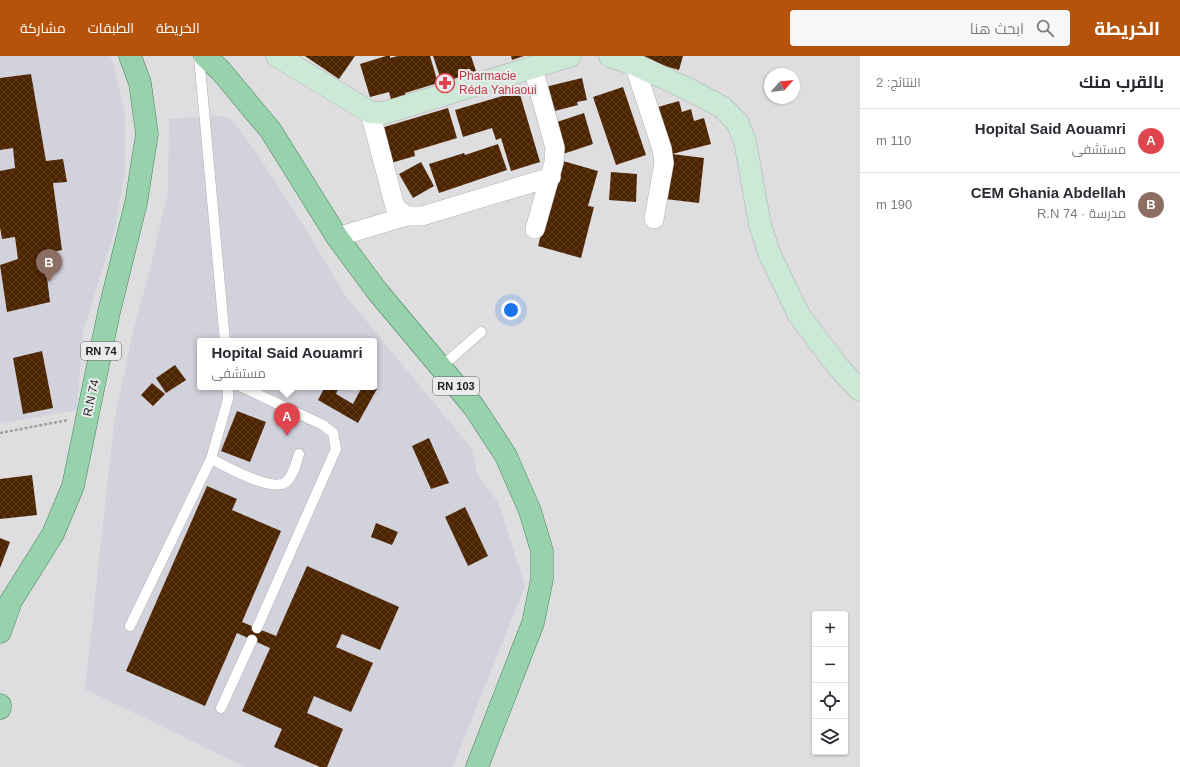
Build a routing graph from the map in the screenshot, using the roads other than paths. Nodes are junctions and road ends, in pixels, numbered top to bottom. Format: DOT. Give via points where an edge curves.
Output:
graph roads {
  1 [pos="130,56"];
  2 [pos="199,56"];
  3 [pos="205,56"];
  4 [pos="277,56"];
  5 [pos="570,56"];
  6 [pos="610,56"];
  7 [pos="634,64"];
  8 [pos="533,68"];
  9 [pos="370,112"];
  10 [pos="551,177"];
  11 [pos="407,216"];
  12 [pos="654,218"];
  13 [pos="535,229"];
  14 [pos="337,237"];
  15 [pos="481,332"];
  16 [pos="225,338"];
  17 [pos="441,367"];
  18 [pos="228,390"];
  19 [pos="248,390"];
  20 [pos="860,390"];
  21 [pos="299,454"];
  22 [pos="211,459"];
  23 [pos="130,626"];
  24 [pos="257,628"];
  25 [pos="0,632"];
  26 [pos="252,640"];
  27 [pos="221,708"];
  28 [pos="477,767"];
  1 -- 25 [label="main road, R.N 74 / RN 74" via="140,83 146,134 136,204 109,312 74,486 53,534 12,601"];
  2 -- 16 [label="lane"];
  3 -- 14 [label="main road, RN 103" via="272,131"];
  4 -- 9 [label="street"];
  5 -- 8 [label="street"];
  6 -- 7 [label="street"];
  7 -- 12 [label="street" via="659,139 664,163"];
  7 -- 20 [label="street" via="722,107 737,122 746,140 760,225 769,252 799,315 839,368"];
  8 -- 9 [label="street" via="384,113"];
  8 -- 10 [label="street" via="555,148"];
  9 -- 11 [label="street" via="395,207"];
  10 -- 11 [label="street" via="422,216"];
  10 -- 13 [label="street"];
  11 -- 14 [label="street"];
  14 -- 17 [label="main road, RN 103" via="377,291"];
  15 -- 17 [label="lane"];
  17 -- 28 [label="main road, RN 103" via="474,407 506,456 530,511 542,551 542,579 533,623"];
  18 -- 22 [label="lane" via="228,399"];
  19 -- 24 [label="lane" via="323,425 334,433 336,449"];
  21 -- 22 [label="lane" via="293,473 286,483 273,485 258,481"];
  22 -- 23 [label="lane"];
  26 -- 27 [label="lane"];
}
